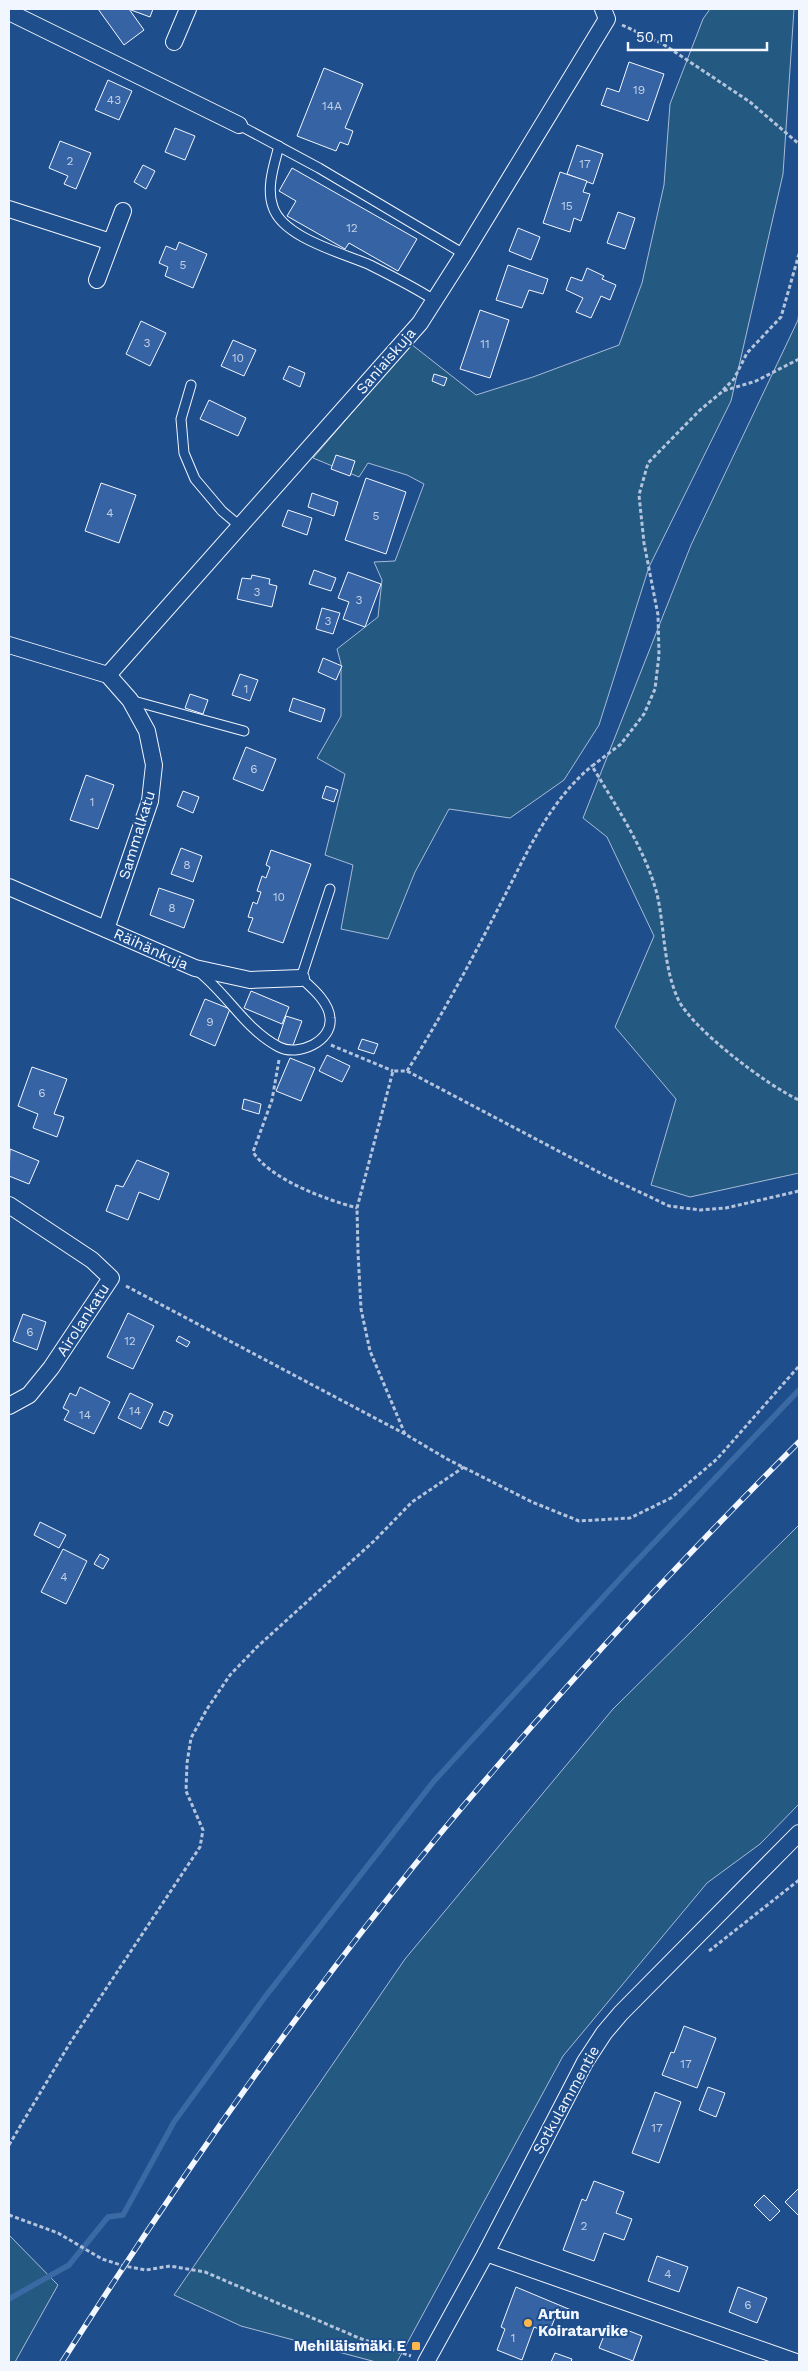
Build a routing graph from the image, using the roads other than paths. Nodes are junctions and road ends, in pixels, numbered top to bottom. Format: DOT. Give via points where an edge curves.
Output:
graph roads {
  1 [pos="188,9"];
  2 [pos="9,12"];
  3 [pos="605,14"];
  4 [pos="174,42"];
  5 [pos="239,125"];
  6 [pos="279,146"];
  7 [pos="9,209"];
  8 [pos="123,211"];
  9 [pos="112,242"];
  10 [pos="464,254"];
  11 [pos="97,280"];
  12 [pos="434,300"];
  13 [pos="191,384"];
  14 [pos="241,527"];
  15 [pos="9,645"];
  16 [pos="108,675"];
  17 [pos="130,700"];
  18 [pos="244,731"];
  19 [pos="9,887"];
  20 [pos="330,889"];
  21 [pos="106,929"];
  22 [pos="195,968"];
  23 [pos="301,978"];
  24 [pos="9,1205"];
  25 [pos="9,1406"];
  26 [pos="799,1833"];
  27 [pos="486,2253"];
  28 [pos="426,2362"];
  29 [pos="798,2362"];
  1 -- 4 [label="street"];
  2 -- 5 [label="street"];
  3 -- 10 [label="street, Saniaiskuja"];
  5 -- 6 [label="lane"];
  6 -- 10 [label="lane"];
  6 -- 12 [label="lane" via="271,180 273,208 286,225 316,244 368,264"];
  7 -- 9 [label="street"];
  8 -- 9 [label="street"];
  9 -- 11 [label="street"];
  10 -- 12 [label="street, Saniaiskuja"];
  12 -- 14 [label="street, Saniaiskuja" via="420,323"];
  13 -- 14 [label="lane" via="181,419 184,453 195,479 222,511"];
  14 -- 16 [label="street, Saniaiskuja"];
  15 -- 16 [label="street"];
  16 -- 17 [label="street, Sammalkatu"];
  17 -- 18 [label="lane"];
  17 -- 21 [label="street, Sammalkatu" via="147,731 154,765 150,801"];
  19 -- 21 [label="street, Räihänkuja"];
  20 -- 23 [label="lane"];
  21 -- 22 [label="street, Räihänkuja"];
  22 -- 23 [label="street, Räihänkuja" via="250,980"];
  22 -- 23 [label="lane" via="253,1030 281,1049 296,1051 321,1039 330,1018 326,1005"];
  24 -- 25 [label="street, Airolankatu" via="92,1260 111,1278 51,1368 29,1395"];
  26 -- 27 [label="street, Sotkulammentie" via="647,1985 604,2033 585,2062"];
  27 -- 28 [label="street, Sotkulammentie"];
  27 -- 29 [label="street"];
}
